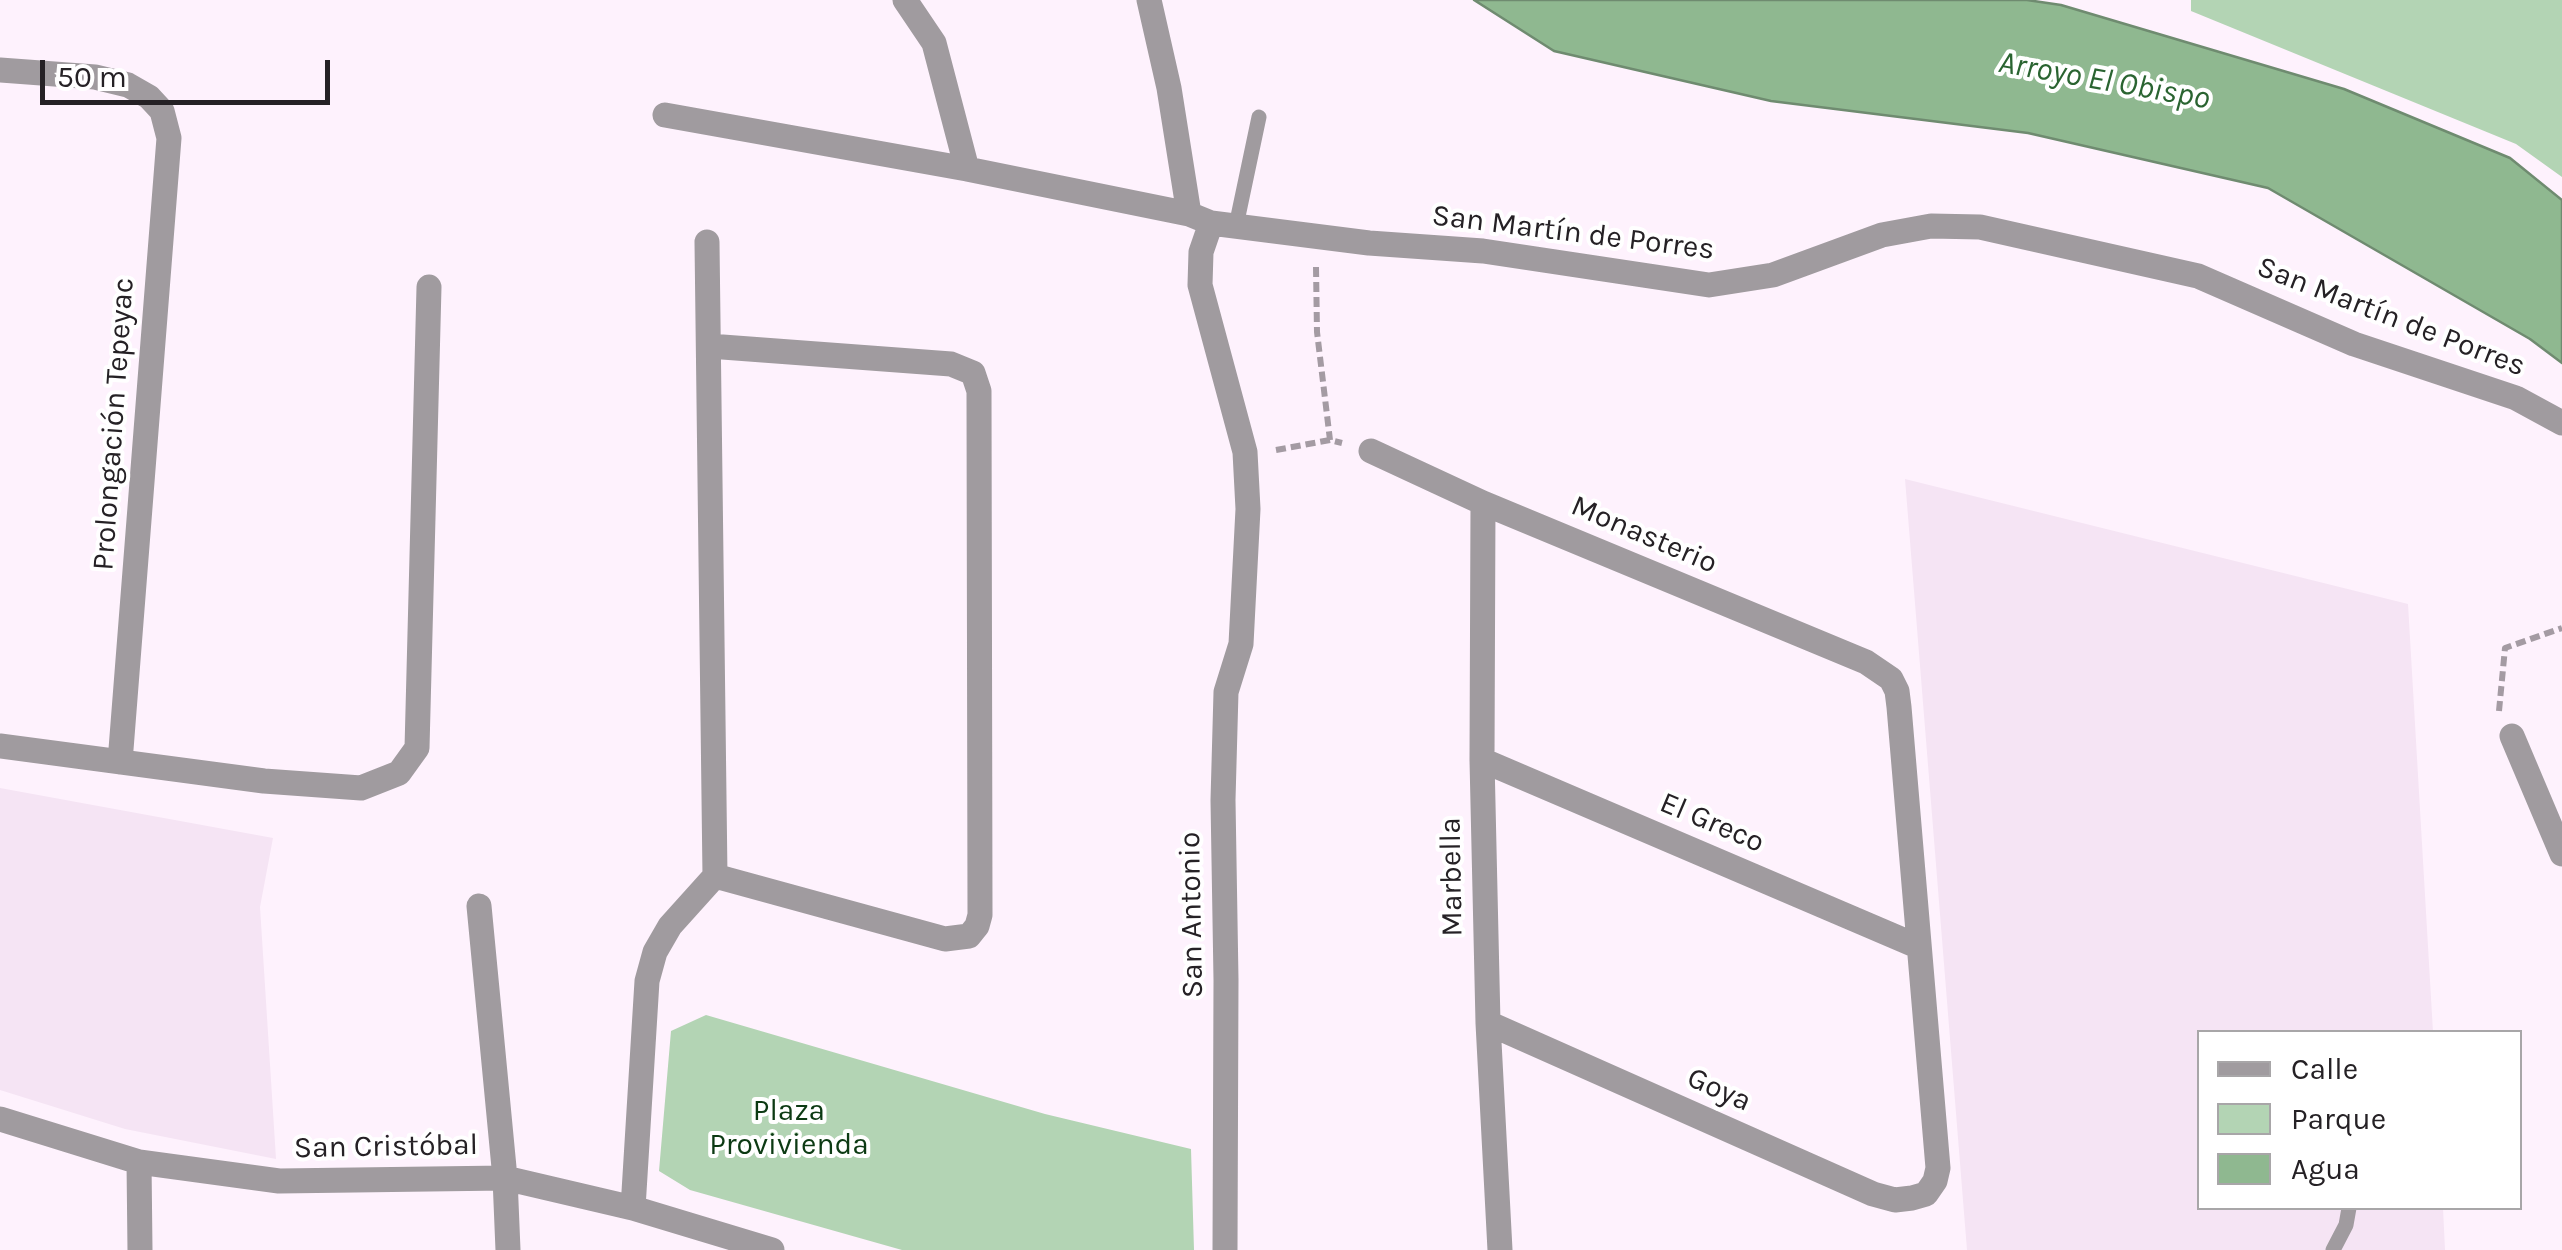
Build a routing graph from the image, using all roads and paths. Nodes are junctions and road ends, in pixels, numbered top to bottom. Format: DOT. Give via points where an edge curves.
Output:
graph roads {
  1 [pos="905,0"];
  2 [pos="1150,0"];
  3 [pos="0,70"];
  4 [pos="665,115"];
  5 [pos="1259,117"];
  6 [pos="967,169"];
  7 [pos="1212,221"];
  8 [pos="1319,238"];
  9 [pos="707,242"];
  10 [pos="430,287"];
  11 [pos="710,346"];
  12 [pos="2562,423"];
  13 [pos="1330,440"];
  14 [pos="1371,451"];
  15 [pos="1245,452"];
  16 [pos="1483,503"];
  17 [pos="2562,628"];
  18 [pos="2512,736"];
  19 [pos="0,746"];
  20 [pos="1482,760"];
  21 [pos="120,762"];
  22 [pos="2562,854"];
  23 [pos="715,876"];
  24 [pos="479,906"];
  25 [pos="1917,946"];
  26 [pos="1488,1023"];
  27 [pos="0,1118"];
  28 [pos="139,1162"];
  29 [pos="505,1178"];
  30 [pos="633,1208"];
  31 [pos="2349,1210"];
  32 [pos="140,1250"];
  33 [pos="508,1250"];
  34 [pos="772,1250"];
  35 [pos="1225,1250"];
  36 [pos="1500,1250"];
  37 [pos="2333,1250"];
  1 -- 6 [label="street" via="934,43"];
  2 -- 7 [label="street" via="1169,88"];
  3 -- 21 [label="street, Prolongación Tepeyac" via="128,85 162,111 168,138"];
  4 -- 6 [label="street, San Martín de Porres"];
  5 -- 7 [label="lane"];
  6 -- 7 [label="street, San Martín de Porres"];
  7 -- 8 [label="street, San Martín de Porres"];
  7 -- 15 [label="street, San Antonio" via="1201,252 1200,285"];
  8 -- 12 [label="street, San Martín de Porres" via="1483,251 1710,285 1774,276 1882,235 1980,227 2198,276 2354,344 2516,398"];
  8 -- 13 [label="path" via="1314,290"];
  9 -- 11 [label="street"];
  10 -- 21 [label="street" via="417,748 399,773 361,788"];
  11 -- 23 [label="street"];
  11 -- 23 [label="street" via="952,364 973,373 979,391 977,926 969,936 945,939"];
  13 -- 14 [label="path"];
  13 -- 15 [label="path"];
  14 -- 16 [label="street, Monasterio"];
  15 -- 35 [label="street, San Antonio" via="1247,580 1241,644 1226,692 1223,800"];
  16 -- 20 [label="street, Marbella"];
  16 -- 25 [label="street, Monasterio" via="1866,662 1891,679"];
  17 -- 18 [label="path" via="2505,648 2498,729"];
  18 -- 22 [label="street"];
  19 -- 21 [label="street"];
  20 -- 25 [label="street, El Greco"];
  20 -- 26 [label="street, Marbella"];
  23 -- 30 [label="street" via="670,926 647,981"];
  24 -- 29 [label="street"];
  25 -- 26 [label="street, Goya" via="1938,1168 1926,1194 1895,1200"];
  26 -- 36 [label="street, Marbella"];
  27 -- 28 [label="street, San Cristóbal"];
  28 -- 29 [label="street, San Cristóbal" via="279,1181"];
  28 -- 32 [label="street"];
  29 -- 30 [label="street, San Cristóbal"];
  29 -- 33 [label="street"];
  30 -- 34 [label="street, San Cristóbal"];
  31 -- 37 [label="lane"];
}
